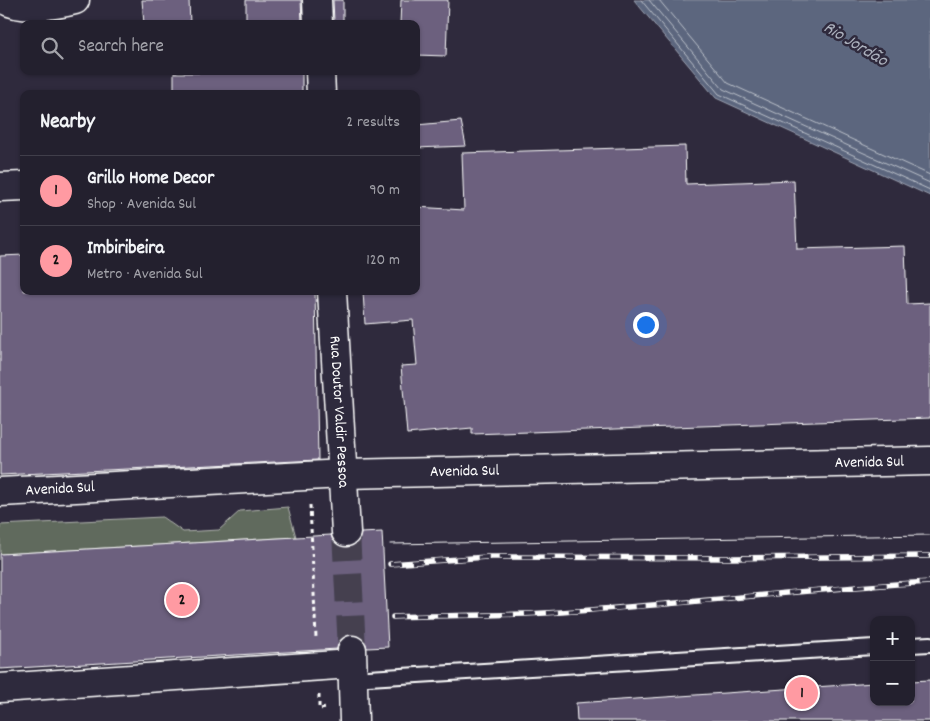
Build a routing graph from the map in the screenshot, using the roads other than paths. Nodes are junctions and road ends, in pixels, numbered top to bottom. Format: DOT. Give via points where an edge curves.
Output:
graph roads {
  1 [pos="5,0"];
  2 [pos="75,0"];
  3 [pos="318,0"];
  4 [pos="318,20"];
  5 [pos="320,75"];
  6 [pos="321,90"];
  7 [pos="20,186"];
  8 [pos="0,187"];
  9 [pos="332,295"];
  10 [pos="930,461"];
  11 [pos="344,474"];
  12 [pos="0,492"];
  13 [pos="346,532"];
  14 [pos="930,644"];
  15 [pos="915,645"];
  16 [pos="870,647"];
  17 [pos="352,664"];
  18 [pos="0,688"];
  19 [pos="353,714"];
  1 -- 2 [label="street" via="11,4 36,6"];
  3 -- 4 [label="street"];
  5 -- 6 [label="street"];
  7 -- 8 [label="street"];
  9 -- 11 [label="street, Rua Doutor Valdir Pessoa"];
  10 -- 11 [label="street, Avenida Sul"];
  11 -- 12 [label="street, Avenida Sul"];
  11 -- 13 [label="street, Rua Doutor Valdir Pessoa"];
  14 -- 15 [label="lane"];
  16 -- 17 [label="lane"];
  17 -- 18 [label="street"];
  17 -- 19 [label="street"];
}
